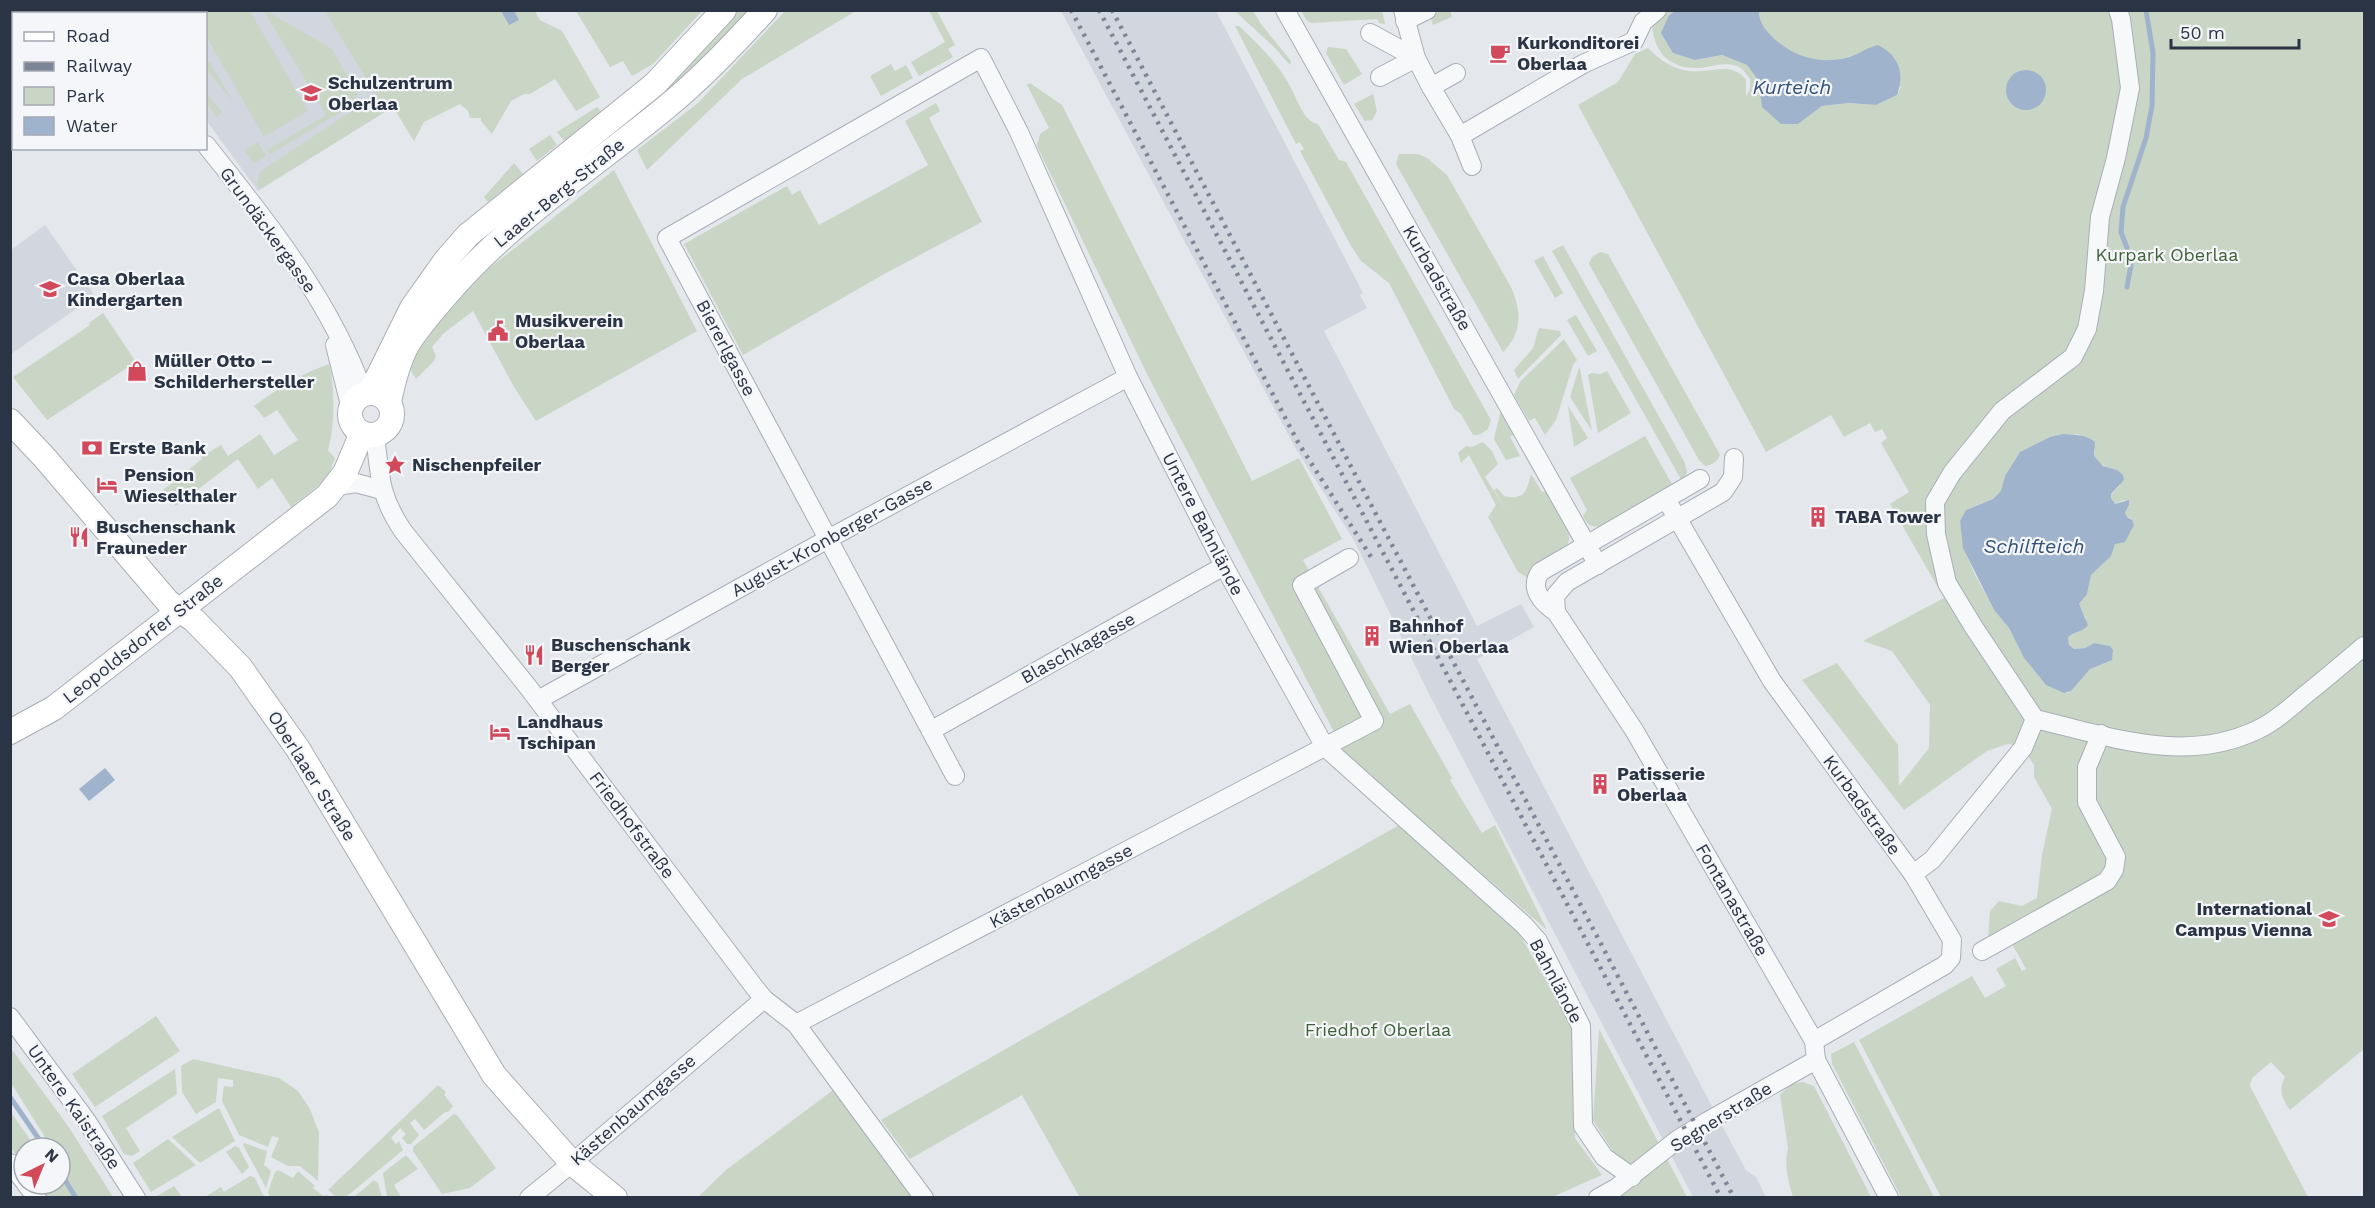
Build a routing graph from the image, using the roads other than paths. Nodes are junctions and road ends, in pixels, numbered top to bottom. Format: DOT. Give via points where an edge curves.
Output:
graph roads {
  1 [pos="724,10"];
  2 [pos="765,10"];
  3 [pos="1285,10"];
  4 [pos="1427,10"];
  5 [pos="1657,10"];
  6 [pos="2118,10"];
  7 [pos="1404,16"];
  8 [pos="1371,33"];
  9 [pos="981,58"];
  10 [pos="1416,58"];
  11 [pos="1456,73"];
  12 [pos="1380,77"];
  13 [pos="1431,87"];
  14 [pos="1460,136"];
  15 [pos="207,146"];
  16 [pos="1472,166"];
  17 [pos="328,317"];
  18 [pos="349,355"];
  19 [pos="382,365"];
  20 [pos="1128,377"];
  21 [pos="368,399"];
  22 [pos="10,421"];
  23 [pos="368,434"];
  24 [pos="1734,458"];
  25 [pos="1700,479"];
  26 [pos="336,486"];
  27 [pos="382,490"];
  28 [pos="1666,499"];
  29 [pos="1677,519"];
  30 [pos="828,539"];
  31 [pos="1587,545"];
  32 [pos="1348,558"];
  33 [pos="1598,565"];
  34 [pos="1224,566"];
  35 [pos="181,611"];
  36 [pos="1556,612"];
  37 [pos="2364,646"];
  38 [pos="538,700"];
  39 [pos="2034,719"];
  40 [pos="932,730"];
  41 [pos="10,732"];
  42 [pos="2101,734"];
  43 [pos="1325,747"];
  44 [pos="955,776"];
  45 [pos="1913,874"];
  46 [pos="1983,951"];
  47 [pos="764,999"];
  48 [pos="10,1017"];
  49 [pos="796,1024"];
  50 [pos="1814,1041"];
  51 [pos="1816,1060"];
  52 [pos="572,1163"];
  53 [pos="1632,1177"];
  54 [pos="136,1197"];
  55 [pos="529,1197"];
  56 [pos="615,1197"];
  57 [pos="924,1197"];
  58 [pos="1598,1197"];
  59 [pos="1889,1197"];
  1 -- 19 [label="main road, Laaer-Berg-Straße" via="655,84 468,235 412,308"];
  2 -- 21 [label="main road, Laaer-Berg-Straße" via="720,60 665,108 544,201 474,264 438,303 409,343 395,375"];
  3 -- 31 [label="street, Kurbadstraße"];
  4 -- 7 [label="street"];
  5 -- 14 [label="street" via="1643,22 1641,45 1583,64"];
  6 -- 39 [label="street" via="2130,88 2100,217 2094,291 2086,329 2073,357 2002,411 1952,473 1935,502 1936,534 1947,582"];
  7 -- 10 [label="street"];
  8 -- 10 [label="street"];
  9 -- 20 [label="street, Untere Bahnlände"];
  9 -- 30 [label="street, Biererlgasse" via="667,238"];
  10 -- 12 [label="street"];
  10 -- 13 [label="street"];
  11 -- 13 [label="street"];
  13 -- 14 [label="street"];
  14 -- 16 [label="street"];
  15 -- 17 [label="street, Grundäckergasse" via="289,254"];
  17 -- 18 [label="street, Grundäckergasse"];
  17 -- 21 [label="street, Grundäckergasse"];
  18 -- 19 [label="street" via="369,368"];
  18 -- 21 [label="street, Grundäckergasse"];
  19 -- 21 [label="main road, Laaer-Berg-Straße"];
  20 -- 30 [label="street, August-Kronberger-Gasse"];
  20 -- 34 [label="street, Untere Bahnlände"];
  21 -- 23 [label="main road" via="351,418 355,427"];
  21 -- 23 [label="main road" via="392,411 390,424 381,433"];
  22 -- 35 [label="main road, Oberlaaer Straße" via="168,602"];
  23 -- 26 [label="main road, Leopoldsdorfer Straße"];
  23 -- 27 [label="street, Friedhofstraße"];
  24 -- 29 [label="street" via="1733,477 1723,492"];
  25 -- 28 [label="street"];
  26 -- 27 [label="street" via="356,483"];
  26 -- 35 [label="main road, Leopoldsdorfer Straße"];
  27 -- 38 [label="street, Friedhofstraße" via="403,531"];
  28 -- 29 [label="street, Kurbadstraße"];
  28 -- 31 [label="street"];
  29 -- 33 [label="street"];
  29 -- 45 [label="street, Kurbadstraße" via="1772,681"];
  30 -- 38 [label="street, August-Kronberger-Gasse"];
  30 -- 40 [label="street, Biererlgasse"];
  31 -- 33 [label="street, Kurbadstraße"];
  31 -- 36 [label="street" via="1540,572 1535,579 1534,587 1544,604"];
  32 -- 43 [label="street" via="1302,585 1374,722"];
  33 -- 36 [label="street" via="1559,589 1555,596"];
  34 -- 40 [label="street, Blaschkagasse"];
  34 -- 43 [label="street, Untere Bahnlände"];
  35 -- 41 [label="main road, Leopoldsdorfer Straße" via="51,711"];
  35 -- 52 [label="main road, Oberlaaer Straße" via="213,636 253,685 303,759 494,1075"];
  36 -- 50 [label="street, Fontanastraße" via="1634,730"];
  37 -- 42 [label="street" via="2274,720 2229,740 2178,748 2144,746"];
  38 -- 47 [label="street, Friedhofstraße"];
  39 -- 42 [label="street"];
  39 -- 45 [label="street" via="2023,748 1932,860"];
  40 -- 44 [label="street, Biererlgasse"];
  42 -- 46 [label="street" via="2087,767 2087,802 2116,857 2114,870 2107,881"];
  43 -- 49 [label="street, Kästenbaumgasse"];
  43 -- 53 [label="street, Bahnlände" via="1538,940 1581,1026 1583,1126 1604,1157"];
  45 -- 50 [label="street, Kurbadstraße" via="1952,940 1951,958"];
  47 -- 49 [label="street, Friedhofstraße"];
  47 -- 52 [label="street, Kästenbaumgasse"];
  48 -- 54 [label="street, Untere Kaistraße" via="86,1120"];
  49 -- 57 [label="street, Friedhofstraße"];
  50 -- 51 [label="street, Fontanastraße"];
  51 -- 53 [label="street, Segnerstraße" via="1677,1140"];
  51 -- 59 [label="street, Fontanastraße"];
  52 -- 55 [label="street, Kästenbaumgasse"];
  52 -- 56 [label="main road, Oberlaaer Straße"];
  53 -- 58 [label="street, Segnerstraße"];
}
